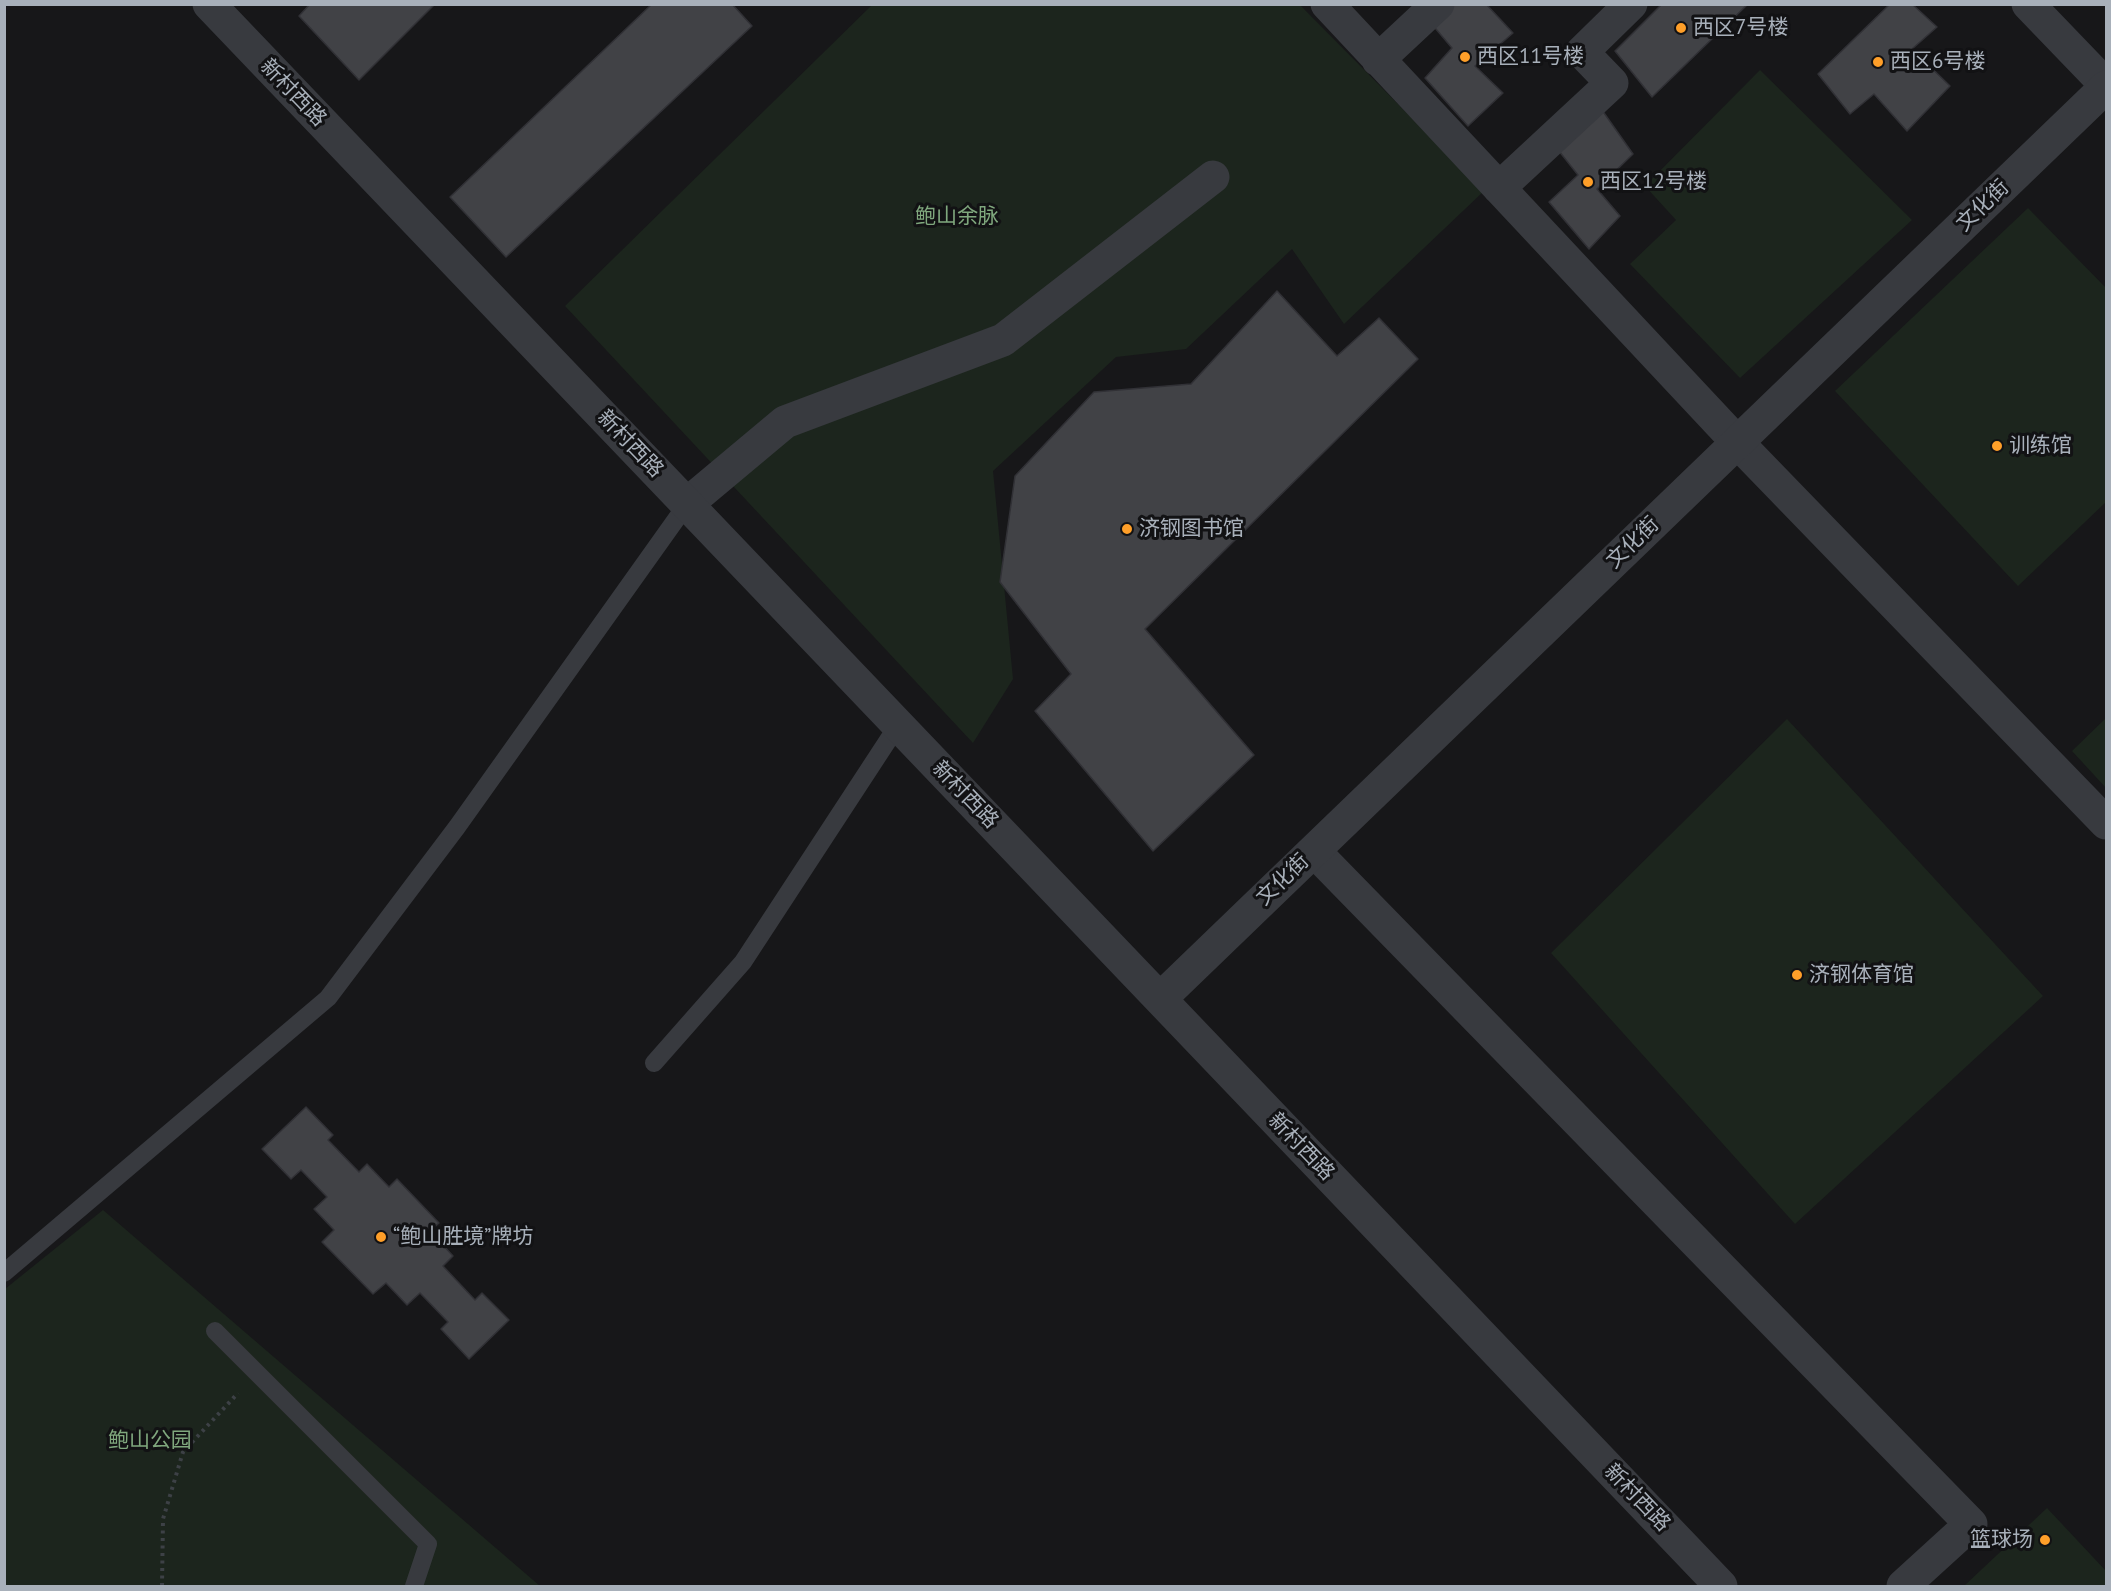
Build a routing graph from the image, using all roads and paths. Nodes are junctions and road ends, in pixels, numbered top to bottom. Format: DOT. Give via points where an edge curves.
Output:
graph roads {
  1 [pos="1327,4"];
  2 [pos="1437,4"];
  3 [pos="1631,4"];
  4 [pos="2028,4"];
  5 [pos="226,11"];
  6 [pos="1378,60"];
  7 [pos="2106,86"];
  8 [pos="1213,177"];
  9 [pos="1499,188"];
  10 [pos="1738,443"];
  11 [pos="687,504"];
  12 [pos="898,725"];
  13 [pos="2106,823"];
  14 [pos="1314,851"];
  15 [pos="1160,999"];
  16 [pos="654,1063"];
  17 [pos="4,1273"];
  18 [pos="215,1331"];
  19 [pos="257,1373"];
  20 [pos="162,1587"];
  21 [pos="414,1587"];
  22 [pos="1721,1587"];
  23 [pos="1903,1587"];
  1 -- 6 [label="street"];
  2 -- 6 [label="street"];
  3 -- 9 [label="street" via="1582,52 1612,83"];
  4 -- 7 [label="street"];
  5 -- 11 [label="street, 新村西路"];
  6 -- 9 [label="street"];
  7 -- 10 [label="street, 文化街"];
  8 -- 11 [label="street" via="1003,340 785,422"];
  9 -- 10 [label="street"];
  10 -- 13 [label="street"];
  10 -- 14 [label="street, 文化街"];
  11 -- 12 [label="street, 新村西路"];
  11 -- 17 [label="lane" via="457,827 328,998"];
  12 -- 15 [label="street, 新村西路"];
  12 -- 16 [label="lane" via="743,962"];
  14 -- 15 [label="street, 文化街"];
  14 -- 23 [label="street" via="1971,1524"];
  15 -- 22 [label="street, 新村西路"];
  18 -- 19 [label="lane"];
  19 -- 20 [label="path" via="183,1452 163,1519"];
  19 -- 21 [label="lane" via="428,1544"];
}
